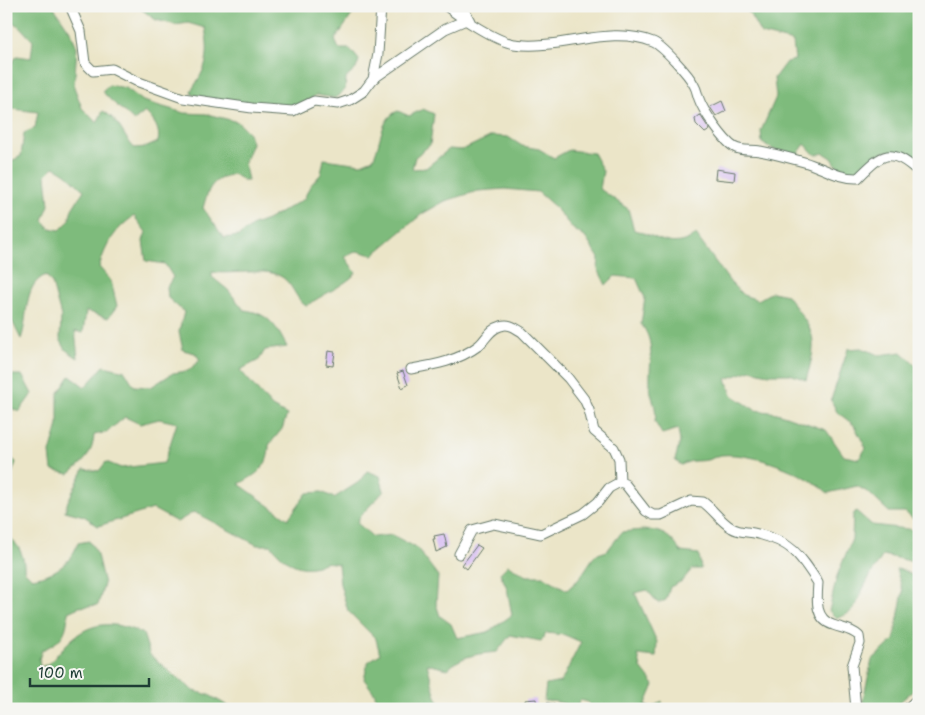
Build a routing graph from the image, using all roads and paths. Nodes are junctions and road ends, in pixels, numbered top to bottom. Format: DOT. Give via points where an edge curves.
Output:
graph roads {
  1 [pos="70,6"];
  2 [pos="381,6"];
  3 [pos="446,6"];
  4 [pos="462,6"];
  5 [pos="468,21"];
  6 [pos="373,79"];
  7 [pos="919,172"];
  8 [pos="411,369"];
  9 [pos="620,482"];
  10 [pos="459,554"];
  11 [pos="919,697"];
  12 [pos="856,709"];
  13 [pos="907,709"];
  1 -- 6 [label="street" via="81,30 82,50 89,69 112,70 183,98 293,111 308,102 338,104 350,100 364,91"];
  2 -- 6 [label="street"];
  3 -- 5 [label="street"];
  4 -- 5 [label="street"];
  5 -- 6 [label="street" via="445,29"];
  5 -- 7 [label="street" via="513,44 548,45 618,37 653,42 668,51 694,83 709,118 729,144 737,149 820,166 847,179 858,178 872,164 891,155 899,156"];
  8 -- 9 [label="street" via="458,357 479,345 495,328 502,325 514,327 568,378 584,399 594,432 614,448 619,459"];
  9 -- 10 [label="street" via="609,488 583,514 541,534 494,524 472,530"];
  9 -- 12 [label="street" via="653,515 691,501 704,502 730,527 789,546 799,554 818,583 816,605 821,614 830,624 850,629 859,636 860,643 852,666"];
  11 -- 13 [label="street"];
}
